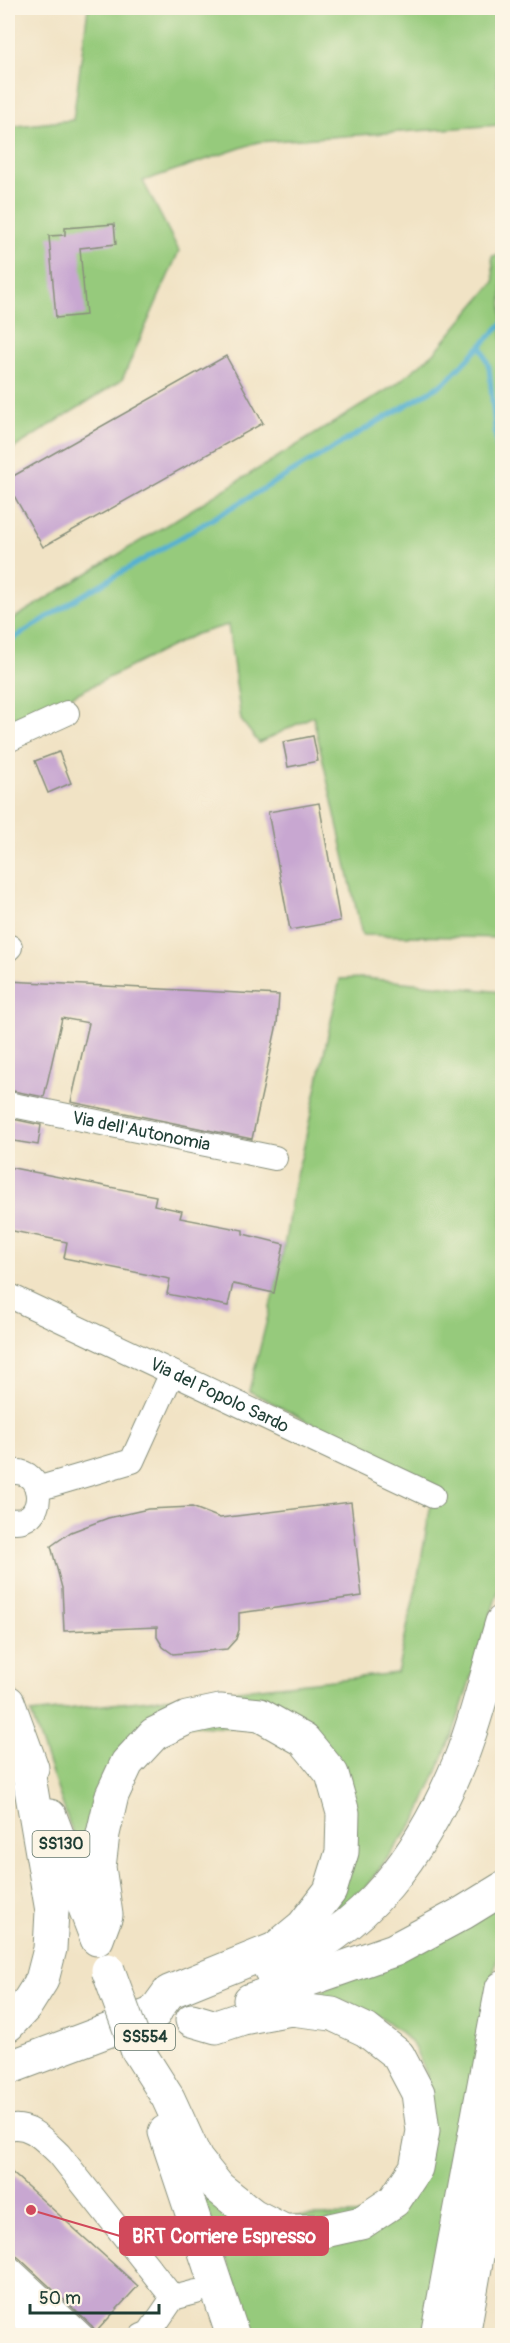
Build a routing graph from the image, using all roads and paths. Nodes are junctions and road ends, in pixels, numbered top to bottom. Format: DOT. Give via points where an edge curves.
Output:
graph roads {
  1 [pos="67,713"];
  2 [pos="8,740"];
  3 [pos="8,1104"];
  4 [pos="275,1158"];
  5 [pos="8,1295"];
  6 [pos="172,1373"];
  7 [pos="8,1473"];
  8 [pos="38,1490"];
  9 [pos="433,1496"];
  10 [pos="8,1520"];
  11 [pos="502,1622"];
  12 [pos="8,1702"];
  13 [pos="24,1748"];
  14 [pos="502,1889"];
  15 [pos="102,1955"];
  16 [pos="279,1978"];
  17 [pos="502,1988"];
  18 [pos="153,2014"];
  19 [pos="192,2020"];
  20 [pos="8,2025"];
  21 [pos="8,2068"];
  22 [pos="8,2089"];
  23 [pos="162,2100"];
  24 [pos="502,2114"];
  25 [pos="8,2128"];
  26 [pos="171,2151"];
  27 [pos="8,2267"];
  28 [pos="185,2295"];
  29 [pos="8,2297"];
  30 [pos="47,2336"];
  31 [pos="82,2336"];
  32 [pos="142,2336"];
  33 [pos="212,2336"];
  34 [pos="233,2336"];
  35 [pos="437,2336"];
  36 [pos="463,2336"];
  1 -- 2 [label="street"];
  3 -- 4 [label="street, Via dell'Autonomia"];
  5 -- 6 [label="street, Via del Popolo Sardo"];
  6 -- 8 [label="street" via="132,1461"];
  6 -- 9 [label="street, Via del Popolo Sardo"];
  7 -- 8 [label="street" via="28,1476"];
  8 -- 10 [label="street" via="33,1512 20,1520"];
  11 -- 16 [label="highway" via="461,1757 434,1817 403,1869 362,1914"];
  12 -- 13 [label="highway, SS130"];
  13 -- 15 [label="highway, SS130"];
  13 -- 20 [label="highway" via="52,1911 50,1949 42,1980"];
  14 -- 16 [label="highway" via="394,1950"];
  15 -- 18 [label="highway" via="106,1915 99,1867 112,1795 127,1763 154,1734 187,1718 220,1711 260,1715 304,1740 332,1774 343,1813 342,1852 330,1891 303,1926 274,1949 168,1992"];
  15 -- 23 [label="highway, SS130, bridge" via="137,2049"];
  16 -- 18 [label="highway, SS554"];
  16 -- 19 [label="highway, SS554"];
  17 -- 35 [label="highway"];
  18 -- 21 [label="highway, SS554"];
  19 -- 22 [label="highway, SS554"];
  19 -- 23 [label="highway" via="216,2027 291,2009 332,2014 366,2030 398,2055 418,2093 423,2131 416,2168 394,2201 361,2223 325,2231 284,2231 253,2215 219,2188"];
  23 -- 26 [label="highway"];
  24 -- 36 [label="highway"];
  25 -- 28 [label="street" via="27,2129 41,2136"];
  26 -- 28 [label="highway" via="160,2180"];
  26 -- 34 [label="highway"];
  27 -- 31 [label="street"];
  28 -- 32 [label="street"];
  28 -- 33 [label="highway"];
  29 -- 30 [label="highway"];
}
